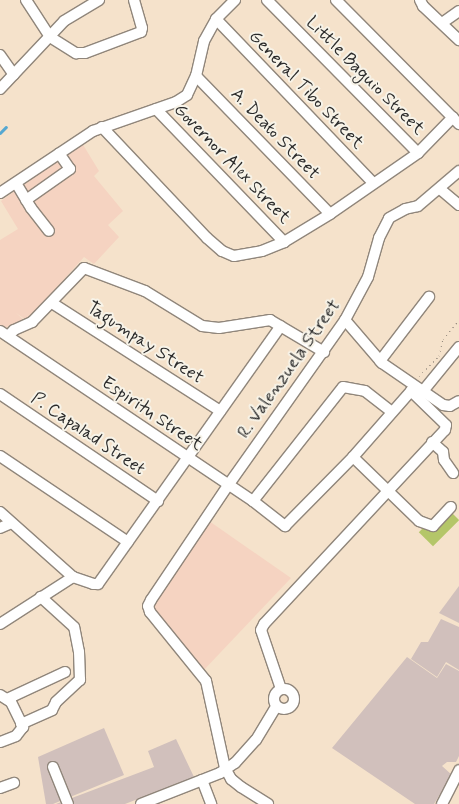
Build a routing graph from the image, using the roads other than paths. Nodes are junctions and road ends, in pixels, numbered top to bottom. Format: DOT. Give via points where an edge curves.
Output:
graph roads {
  1 [pos="26,0"];
  2 [pos="99,0"];
  3 [pos="134,0"];
  4 [pos="235,0"];
  5 [pos="268,0"];
  6 [pos="336,0"];
  7 [pos="420,0"];
  8 [pos="459,11"];
  9 [pos="216,18"];
  10 [pos="442,23"];
  11 [pos="50,36"];
  12 [pos="459,40"];
  13 [pos="0,54"];
  14 [pos="14,75"];
  15 [pos="196,76"];
  16 [pos="0,89"];
  17 [pos="156,109"];
  18 [pos="456,120"];
  19 [pos="102,127"];
  20 [pos="59,153"];
  21 [pos="418,153"];
  22 [pos="459,172"];
  23 [pos="16,183"];
  24 [pos="373,183"];
  25 [pos="440,189"];
  26 [pos="0,193"];
  27 [pos="26,200"];
  28 [pos="459,205"];
  29 [pos="330,214"];
  30 [pos="49,231"];
  31 [pos="284,242"];
  32 [pos="429,297"];
  33 [pos="52,303"];
  34 [pos="345,320"];
  35 [pos="281,326"];
  36 [pos="4,333"];
  37 [pos="459,347"];
  38 [pos="324,352"];
  39 [pos="380,361"];
  40 [pos="423,392"];
  41 [pos="0,394"];
  42 [pos="455,403"];
  43 [pos="220,411"];
  44 [pos="392,412"];
  45 [pos="432,442"];
  46 [pos="0,456"];
  47 [pos="353,457"];
  48 [pos="188,458"];
  49 [pos="453,473"];
  50 [pos="229,484"];
  51 [pos="388,488"];
  52 [pos="158,500"];
  53 [pos="253,501"];
  54 [pos="452,507"];
  55 [pos="0,512"];
  56 [pos="11,523"];
  57 [pos="0,528"];
  58 [pos="128,542"];
  59 [pos="73,577"];
  60 [pos="41,597"];
  61 [pos="0,624"];
  62 [pos="65,672"];
  63 [pos="281,689"];
  64 [pos="4,697"];
  65 [pos="276,707"];
  66 [pos="21,724"];
  67 [pos="0,742"];
  68 [pos="53,767"];
  69 [pos="224,768"];
  70 [pos="459,770"];
  71 [pos="202,780"];
  72 [pos="14,783"];
  73 [pos="0,788"];
  74 [pos="158,801"];
  75 [pos="68,804"];
  76 [pos="141,804"];
  77 [pos="211,804"];
  78 [pos="268,804"];
  79 [pos="442,804"];
  1 -- 11 [label="street"];
  2 -- 11 [label="street" via="64,21"];
  3 -- 11 [label="street" via="142,28 138,35 85,53 76,53"];
  4 -- 9 [label="street"];
  5 -- 21 [label="street, Little Baguio Street"];
  6 -- 18 [label="street"];
  7 -- 10 [label="street"];
  8 -- 10 [label="street"];
  9 -- 15 [label="street" via="204,41"];
  9 -- 24 [label="street, General Tibo Street"];
  10 -- 12 [label="street"];
  11 -- 14 [label="street"];
  13 -- 14 [label="street"];
  14 -- 16 [label="street"];
  15 -- 17 [label="street" via="187,95"];
  15 -- 29 [label="street, A. Deato Street"];
  17 -- 19 [label="street"];
  17 -- 31 [label="street, Governor Alex Street"];
  18 -- 21 [label="street"];
  19 -- 20 [label="street"];
  19 -- 31 [label="street" via="222,251 234,256 262,251"];
  20 -- 23 [label="street"];
  20 -- 27 [label="street" via="70,169"];
  21 -- 24 [label="street"];
  22 -- 25 [label="street, R. Valenzuela Street"];
  23 -- 26 [label="street"];
  23 -- 27 [label="street"];
  24 -- 29 [label="street"];
  25 -- 28 [label="street"];
  25 -- 34 [label="street, R. Valenzuela Street" via="418,206 405,208 389,218 379,238 368,277"];
  27 -- 30 [label="street"];
  29 -- 31 [label="street"];
  32 -- 39 [label="street"];
  33 -- 35 [label="street" via="84,268 145,290 202,326 227,327 270,320"];
  33 -- 36 [label="street" via="32,322"];
  33 -- 43 [label="street, Tagumpay Street"];
  34 -- 38 [label="street, R. Valenzuela Street"];
  34 -- 39 [label="street"];
  35 -- 38 [label="street"];
  35 -- 43 [label="street"];
  36 -- 48 [label="street, Espiritu Street"];
  37 -- 40 [label="street"];
  38 -- 50 [label="street, R. Valenzuela Street"];
  39 -- 40 [label="street"];
  40 -- 42 [label="street" via="443,405"];
  41 -- 52 [label="street, P. Capalad Street"];
  43 -- 48 [label="street"];
  44 -- 45 [label="street" via="406,395 414,392 446,425"];
  44 -- 47 [label="street"];
  44 -- 53 [label="street" via="365,391 343,387"];
  45 -- 49 [label="street" via="443,452 444,460"];
  45 -- 51 [label="street"];
  46 -- 58 [label="street"];
  47 -- 51 [label="street"];
  47 -- 53 [label="street, Espiritu Street" via="285,526"];
  48 -- 50 [label="street, Espiritu Street"];
  48 -- 52 [label="street"];
  50 -- 53 [label="street, Espiritu Street"];
  50 -- 69 [label="street, R. Valenzuela Street" via="148,606 206,681"];
  51 -- 54 [label="street" via="425,524 436,525"];
  51 -- 63 [label="street" via="264,624 261,630"];
  52 -- 58 [label="street"];
  55 -- 56 [label="street"];
  56 -- 57 [label="street"];
  56 -- 59 [label="street"];
  58 -- 59 [label="street" via="98,584"];
  59 -- 60 [label="street"];
  60 -- 61 [label="street"];
  60 -- 66 [label="street" via="74,626 80,680 56,702 52,710"];
  62 -- 64 [label="street"];
  63 -- 65 [label="street" via="274,697"];
  63 -- 65 [label="street" via="291,692 294,702 286,710"];
  64 -- 66 [label="street" via="11,702"];
  65 -- 69 [label="street" via="256,740 235,763"];
  66 -- 67 [label="street" via="23,727 16,736"];
  68 -- 75 [label="street"];
  69 -- 71 [label="street"];
  69 -- 78 [label="street" via="231,779"];
  70 -- 79 [label="street"];
  71 -- 74 [label="street"];
  71 -- 77 [label="street"];
  72 -- 73 [label="street"];
  74 -- 76 [label="street"];
}
